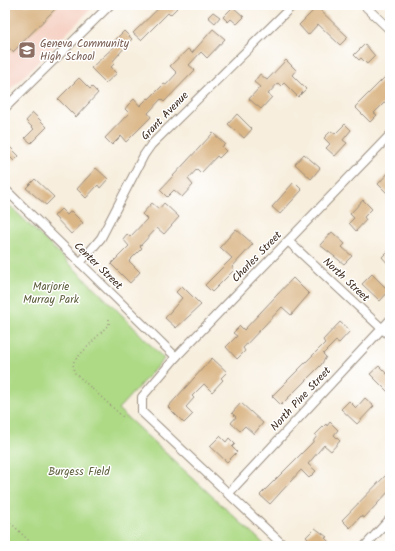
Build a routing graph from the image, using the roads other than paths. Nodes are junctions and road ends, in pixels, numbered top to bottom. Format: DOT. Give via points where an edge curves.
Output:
graph roads {
  1 [pos="110,5"];
  2 [pos="293,5"];
  3 [pos="364,5"];
  4 [pos="390,30"];
  5 [pos="5,108"];
  6 [pos="390,135"];
  7 [pos="5,189"];
  8 [pos="288,241"];
  9 [pos="80,263"];
  10 [pos="390,320"];
  11 [pos="382,328"];
  12 [pos="390,336"];
  13 [pos="176,357"];
  14 [pos="228,494"];
  15 [pos="390,519"];
  16 [pos="284,546"];
  17 [pos="365,546"];
  1 -- 5 [label="street"];
  2 -- 9 [label="street, Grant Avenue" via="151,145 101,238"];
  3 -- 4 [label="street"];
  6 -- 8 [label="street, Charles Street"];
  7 -- 9 [label="street, Center Street"];
  8 -- 11 [label="street, North Street"];
  8 -- 13 [label="street, Charles Street"];
  9 -- 13 [label="street, Center Street"];
  10 -- 11 [label="street, North Pine Street"];
  11 -- 12 [label="street, North Street"];
  11 -- 14 [label="street, North Pine Street"];
  13 -- 14 [label="street, Charles Street" via="142,397 142,412"];
  14 -- 16 [label="street"];
  15 -- 17 [label="street"];
}
